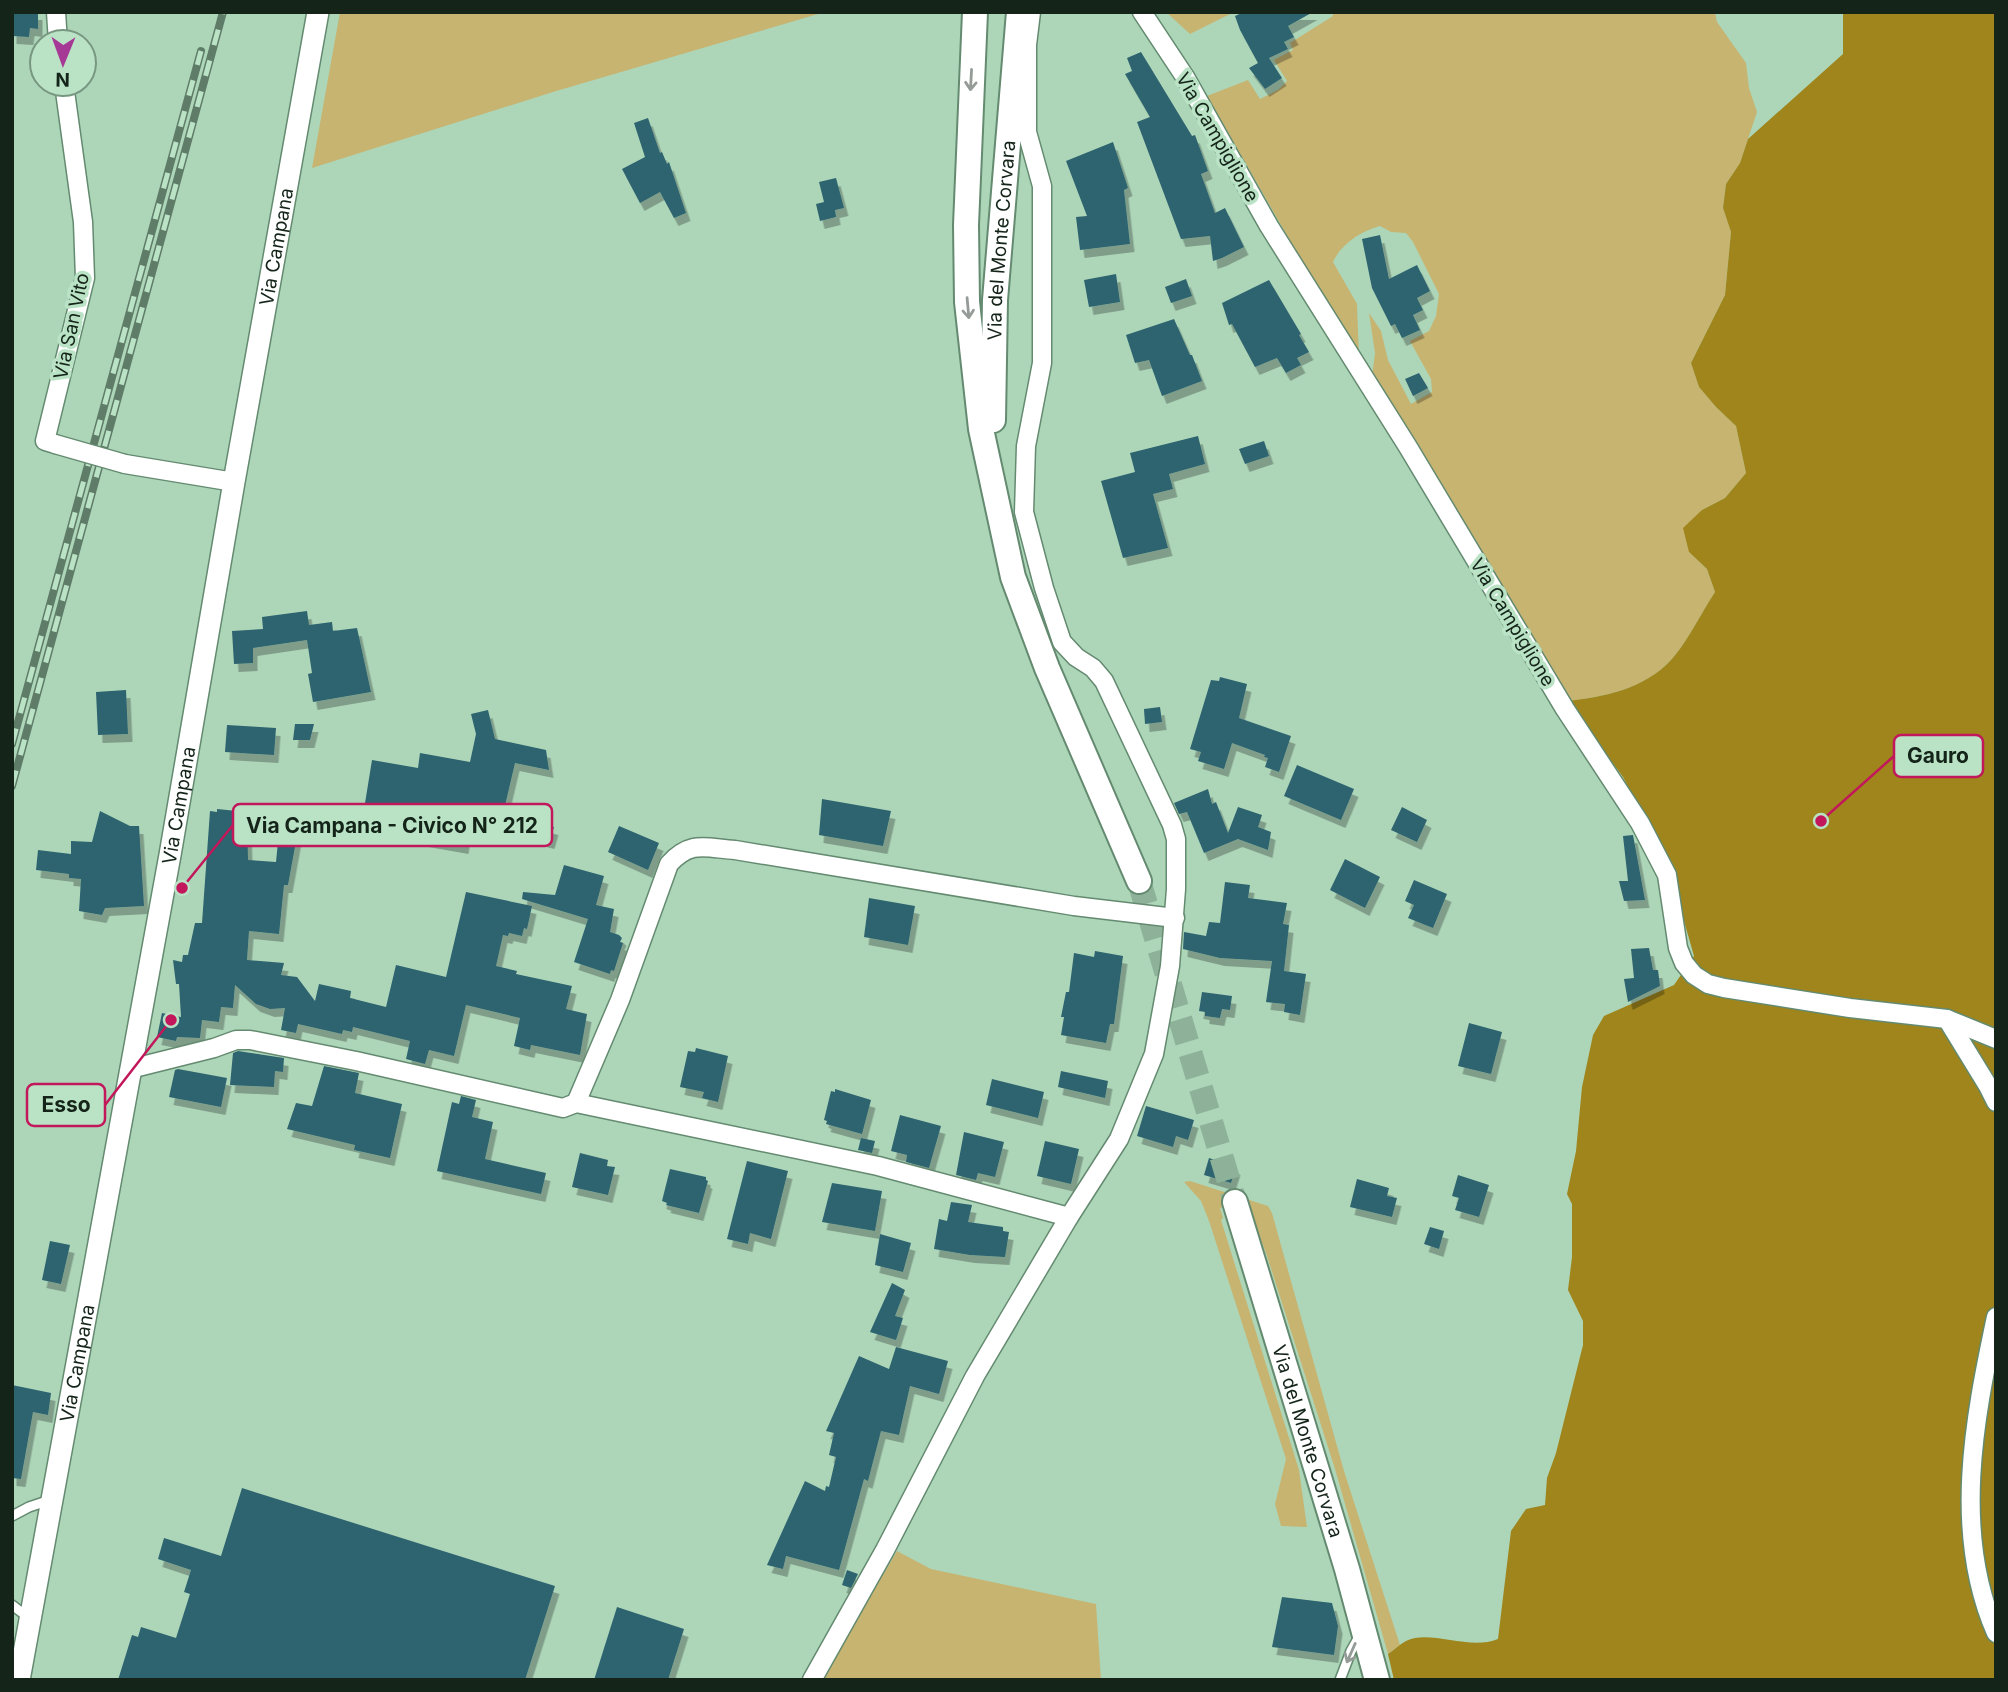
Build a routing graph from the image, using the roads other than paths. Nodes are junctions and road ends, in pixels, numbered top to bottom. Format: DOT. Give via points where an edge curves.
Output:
graph roads {
  1 [pos="318,12"];
  2 [pos="1018,12"];
  3 [pos="1031,12"];
  4 [pos="1142,12"];
  5 [pos="976,13"];
  6 [pos="66,98"];
  7 [pos="991,469"];
  8 [pos="234,482"];
  9 [pos="1139,881"];
  10 [pos="1175,918"];
  11 [pos="1947,1019"];
  12 [pos="1996,1039"];
  13 [pos="130,1069"];
  14 [pos="1996,1102"];
  15 [pos="576,1103"];
  16 [pos="1235,1202"];
  17 [pos="1069,1217"];
  18 [pos="1996,1317"];
  19 [pos="51,1500"];
  20 [pos="12,1516"];
  21 [pos="21,1611"];
  22 [pos="1364,1627"];
  23 [pos="1996,1633"];
  24 [pos="19,1680"];
  25 [pos="813,1680"];
  26 [pos="1340,1680"];
  27 [pos="1377,1680"];
  1 -- 8 [label="street, Via Campana"];
  2 -- 7 [label="main road, Via del Monte Corvara" via="995,300"];
  3 -- 10 [label="street" via="1027,132 1042,186 1042,363 1026,446 1024,512 1062,642 1104,681 1172,825 1176,839"];
  4 -- 11 [label="street, Via Campiglione" via="1565,709 1640,823 1667,875 1684,963 1694,975 1724,989"];
  5 -- 7 [label="main road, Via del Monte Corvara, one-way" via="967,302 981,429"];
  6 -- 8 [label="street, Via San Vito, bridge" via="83,222 85,278 50,442 125,464"];
  7 -- 9 [label="main road, Via del Monte Corvara" via="1013,577"];
  8 -- 13 [label="street, Via Campana"];
  10 -- 15 [label="street" via="692,847 669,864 620,1000"];
  10 -- 17 [label="street" via="1154,1055 1119,1139"];
  11 -- 12 [label="street, Via Campiglione"];
  11 -- 14 [label="street"];
  13 -- 15 [label="street" via="250,1040 563,1108"];
  13 -- 19 [label="street, Via Campana"];
  15 -- 17 [label="street" via="878,1166"];
  16 -- 22 [label="main road, Via del Monte Corvara"];
  17 -- 25 [label="street" via="975,1376"];
  18 -- 23 [label="street" via="1973,1447 1969,1525 1986,1610"];
  19 -- 20 [label="lane"];
  19 -- 21 [label="street, Via Campana"];
  21 -- 24 [label="street, Via Campana"];
  22 -- 26 [label="lane, one-way"];
  22 -- 27 [label="main road, Via del Monte Corvara"];
}
